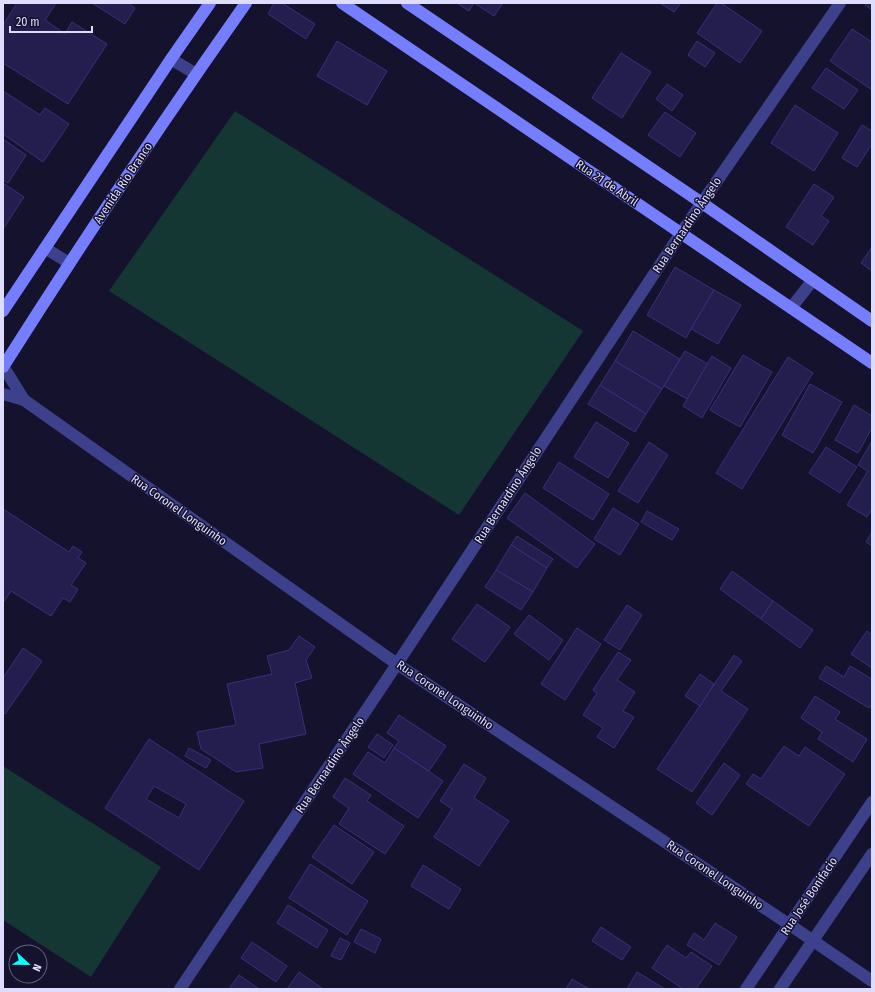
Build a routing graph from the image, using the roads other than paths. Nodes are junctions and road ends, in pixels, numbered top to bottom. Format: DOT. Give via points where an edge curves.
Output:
graph roads {
  1 [pos="210,3"];
  2 [pos="246,3"];
  3 [pos="342,3"];
  4 [pos="407,3"];
  5 [pos="840,3"];
  6 [pos="171,59"];
  7 [pos="196,74"];
  8 [pos="702,202"];
  9 [pos="681,233"];
  10 [pos="45,248"];
  11 [pos="69,263"];
  12 [pos="813,280"];
  13 [pos="791,308"];
  14 [pos="3,311"];
  15 [pos="872,321"];
  16 [pos="872,363"];
  17 [pos="3,366"];
  18 [pos="3,394"];
  19 [pos="24,400"];
  20 [pos="397,664"];
  21 [pos="872,802"];
  22 [pos="872,854"];
  23 [pos="790,925"];
  24 [pos="813,940"];
  25 [pos="872,981"];
  26 [pos="180,989"];
  27 [pos="746,989"];
  28 [pos="780,989"];
  1 -- 6 [label="street"];
  2 -- 7 [label="street, Avenida Rio Branco"];
  3 -- 9 [label="street, Rua 21 de Abril"];
  4 -- 8 [label="street"];
  5 -- 8 [label="street, Rua Bernardino Ângelo"];
  6 -- 7 [label="street"];
  6 -- 10 [label="street"];
  7 -- 11 [label="street, Avenida Rio Branco"];
  8 -- 9 [label="street, Rua Bernardino Ângelo"];
  8 -- 12 [label="street"];
  9 -- 13 [label="street, Rua 21 de Abril"];
  9 -- 20 [label="street, Rua Bernardino Ângelo"];
  10 -- 11 [label="street"];
  10 -- 14 [label="street"];
  11 -- 17 [label="street, Avenida Rio Branco"];
  12 -- 13 [label="street"];
  12 -- 15 [label="street"];
  13 -- 16 [label="street, Rua 21 de Abril"];
  17 -- 19 [label="street, Rua Coronel Longuinho"];
  18 -- 19 [label="street, Rua Coronel Longuinho"];
  19 -- 20 [label="street, Rua Coronel Longuinho"];
  20 -- 23 [label="street, Rua Coronel Longuinho"];
  20 -- 26 [label="street, Rua Bernardino Ângelo"];
  21 -- 23 [label="street, Rua José Bonifacio"];
  22 -- 24 [label="street"];
  23 -- 24 [label="street, Rua Coronel Longuinho"];
  23 -- 27 [label="street, Rua José Bonifacio"];
  24 -- 25 [label="street, Rua Coronel Longuinho"];
  24 -- 28 [label="street"];
}
